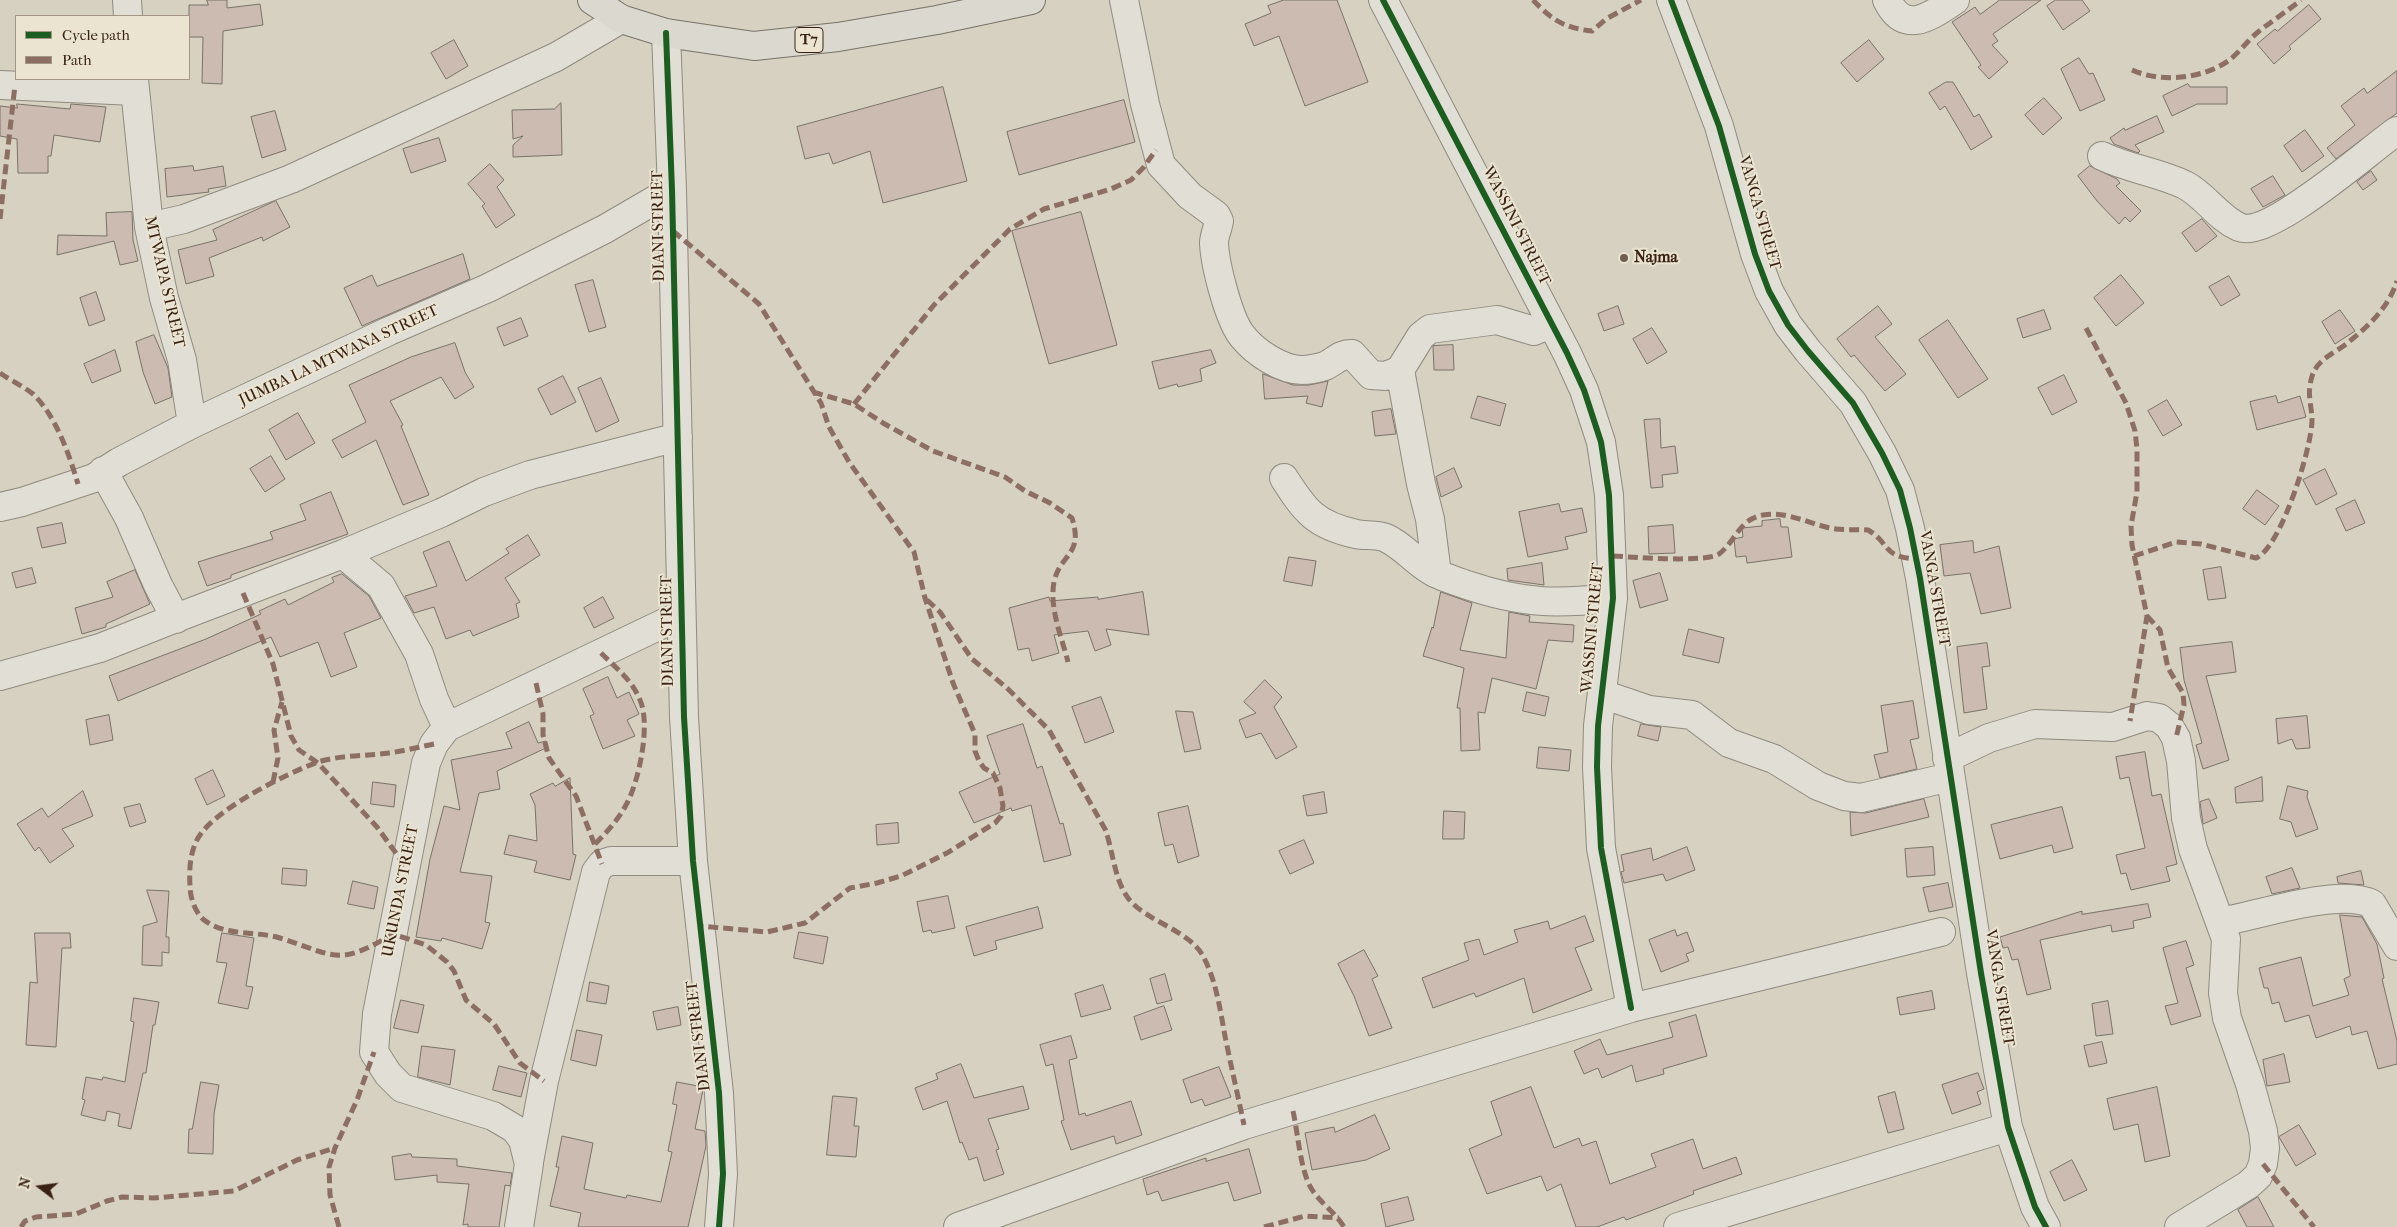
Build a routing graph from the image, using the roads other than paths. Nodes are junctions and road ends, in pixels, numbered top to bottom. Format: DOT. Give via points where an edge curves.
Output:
graph roads {
  1 [pos="127,0"];
  2 [pos="592,0"];
  3 [pos="1031,0"];
  4 [pos="1124,0"];
  5 [pos="1383,0"];
  6 [pos="1671,0"];
  7 [pos="1887,0"];
  8 [pos="1955,0"];
  9 [pos="128,15"];
  10 [pos="622,18"];
  11 [pos="666,33"];
  12 [pos="0,84"];
  13 [pos="135,85"];
  14 [pos="2397,131"];
  15 [pos="2102,156"];
  16 [pos="672,190"];
  17 [pos="149,227"];
  18 [pos="1550,324"];
  19 [pos="1400,370"];
  20 [pos="192,424"];
  21 [pos="678,437"];
  22 [pos="103,471"];
  23 [pos="1284,478"];
  24 [pos="0,507"];
  25 [pos="343,554"];
  26 [pos="1437,574"];
  27 [pos="1613,598"];
  28 [pos="681,615"];
  29 [pos="176,619"];
  30 [pos="0,676"];
  31 [pos="1602,694"];
  32 [pos="447,727"];
  33 [pos="1948,768"];
  34 [pos="693,861"];
  35 [pos="2220,922"];
  36 [pos="1941,932"];
  37 [pos="2397,946"];
  38 [pos="1631,1008"];
  39 [pos="2008,1127"];
  40 [pos="529,1164"];
  41 [pos="519,1227"];
  42 [pos="719,1227"];
  43 [pos="958,1227"];
  44 [pos="1678,1227"];
  45 [pos="2046,1227"];
  46 [pos="2179,1227"];
  1 -- 9 [label="street"];
  2 -- 10 [label="highway, T7"];
  3 -- 11 [label="highway, T7" via="847,36 754,46"];
  4 -- 19 [label="street" via="1161,165 1219,221 1214,241 1220,277 1230,314 1242,337 1274,361 1293,369 1325,366 1349,354 1356,356 1371,375 1386,376"];
  5 -- 18 [label="street, WASSINI STREET" via="1524,268"];
  6 -- 33 [label="street, VANGA STREET" via="1719,126 1754,254 1769,291 1788,325 1869,427 1900,490 1920,578"];
  7 -- 8 [label="street" via="1898,14 1917,21 1927,19"];
  10 -- 11 [label="highway, T7"];
  10 -- 17 [label="street" via="556,57 429,114 374,143 184,219"];
  11 -- 16 [label="street, DIANI STREET"];
  12 -- 13 [label="street"];
  13 -- 17 [label="street, MTWAPA STREET"];
  14 -- 15 [label="street" via="2294,208 2259,225 2244,228 2225,217 2191,188 2160,174"];
  16 -- 20 [label="street, JUMBA LA MTWANA STREET" via="597,233 488,288"];
  16 -- 21 [label="street, DIANI STREET"];
  17 -- 20 [label="street, MTWAPA STREET" via="164,298 182,360"];
  18 -- 19 [label="street" via="1534,331 1496,320 1430,329 1421,336"];
  18 -- 27 [label="street, WASSINI STREET" via="1584,390 1601,442 1612,527"];
  19 -- 26 [label="street" via="1430,519"];
  20 -- 22 [label="street, JUMBA LA MTWANA STREET"];
  21 -- 25 [label="street" via="530,474"];
  21 -- 28 [label="street, DIANI STREET"];
  22 -- 24 [label="street, JUMBA LA MTWANA STREET" via="78,484"];
  22 -- 29 [label="street" via="129,518"];
  23 -- 26 [label="street" via="1306,512 1349,532 1385,538 1419,565"];
  25 -- 29 [label="street"];
  25 -- 32 [label="street" via="381,586 419,654"];
  26 -- 27 [label="street" via="1526,601"];
  27 -- 31 [label="street, WASSINI STREET"];
  28 -- 32 [label="street, UKUNDA STREET"];
  28 -- 34 [label="street, DIANI STREET"];
  29 -- 30 [label="street" via="100,648"];
  31 -- 33 [label="street" via="1649,710 1692,715 1729,743 1774,759 1818,786 1844,796 1861,798"];
  31 -- 38 [label="street, WASSINI STREET" via="1597,767 1601,848"];
  32 -- 40 [label="street, UKUNDA STREET" via="426,762 377,1014 374,1052 402,1088 493,1116 515,1129 523,1140"];
  33 -- 35 [label="street" via="1989,738 2035,724 2113,727 2147,716 2159,718 2176,738 2193,849"];
  33 -- 39 [label="street, VANGA STREET"];
  34 -- 40 [label="street" via="611,861 602,864 596,872 544,1081"];
  34 -- 42 [label="street, DIANI STREET" via="719,1093 723,1174"];
  35 -- 37 [label="street" via="2315,901 2358,899 2372,904"];
  35 -- 46 [label="street" via="2227,948 2223,994 2227,1018 2263,1131 2264,1156 2258,1176 2248,1185"];
  36 -- 38 [label="street"];
  38 -- 43 [label="street" via="1244,1125"];
  39 -- 44 [label="street"];
  39 -- 45 [label="street, VANGA STREET"];
  40 -- 41 [label="street, UKUNDA STREET"];
}
